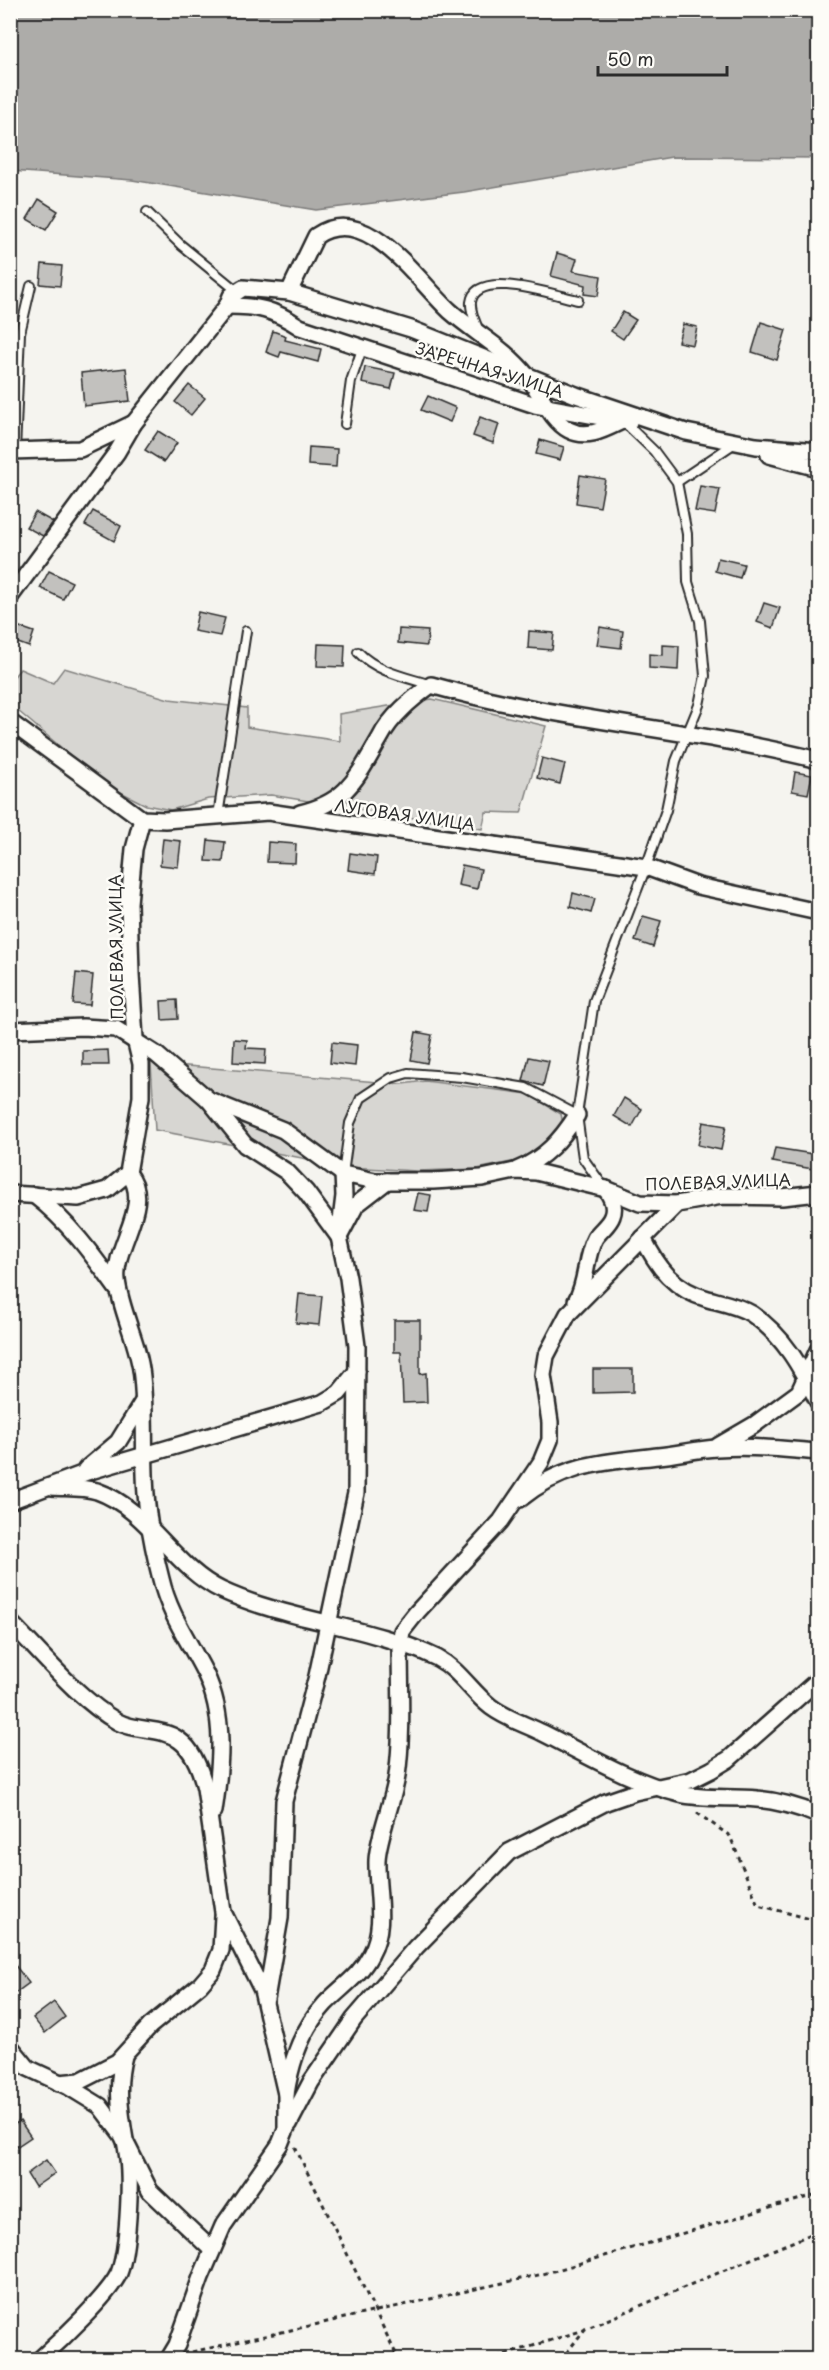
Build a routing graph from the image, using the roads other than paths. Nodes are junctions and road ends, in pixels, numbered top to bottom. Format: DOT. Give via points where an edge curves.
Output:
graph roads {
  1 [pos="147,212"];
  2 [pos="31,286"];
  3 [pos="237,291"];
  4 [pos="289,292"];
  5 [pos="578,300"];
  6 [pos="227,306"];
  7 [pos="480,334"];
  8 [pos="362,349"];
  9 [pos="527,376"];
  10 [pos="549,408"];
  11 [pos="627,418"];
  12 [pos="134,423"];
  13 [pos="345,424"];
  14 [pos="686,432"];
  15 [pos="732,445"];
  16 [pos="13,451"];
  17 [pos="819,451"];
  18 [pos="819,468"];
  19 [pos="677,482"];
  20 [pos="10,597"];
  21 [pos="246,631"];
  22 [pos="358,652"];
  23 [pos="431,685"];
  24 [pos="10,722"];
  25 [pos="687,732"];
  26 [pos="819,760"];
  27 [pos="292,815"];
  28 [pos="218,816"];
  29 [pos="142,819"];
  30 [pos="646,867"];
  31 [pos="819,912"];
  32 [pos="10,1030"];
  33 [pos="135,1039"];
  34 [pos="209,1100"];
  35 [pos="577,1115"];
  36 [pos="514,1171"];
  37 [pos="128,1173"];
  38 [pos="343,1174"];
  39 [pos="387,1181"];
  40 [pos="606,1189"];
  41 [pos="819,1193"];
  42 [pos="10,1194"];
  43 [pos="34,1195"];
  44 [pos="676,1204"];
  45 [pos="339,1237"];
  46 [pos="643,1238"];
  47 [pos="120,1293"];
  48 [pos="568,1314"];
  49 [pos="819,1350"];
  50 [pos="357,1371"];
  51 [pos="807,1378"];
  52 [pos="144,1397"];
  53 [pos="819,1402"];
  54 [pos="716,1448"];
  55 [pos="819,1452"];
  56 [pos="144,1455"];
  57 [pos="74,1478"];
  58 [pos="52,1487"];
  59 [pos="10,1501"];
  60 [pos="509,1509"];
  61 [pos="152,1533"];
  62 [pos="10,1622"];
  63 [pos="328,1625"];
  64 [pos="400,1644"];
  65 [pos="819,1680"];
  66 [pos="661,1787"];
  67 [pos="819,1815"];
  68 [pos="212,1826"];
  69 [pos="223,1912"];
  70 [pos="266,2005"];
  71 [pos="10,2046"];
  72 [pos="124,2056"];
  73 [pos="59,2083"];
  74 [pos="286,2094"];
  75 [pos="286,2129"];
  76 [pos="125,2142"];
  77 [pos="212,2250"];
  78 [pos="170,2358"];
  79 [pos="39,2360"];
  1 -- 3 [label="lane"];
  2 -- 16 [label="lane" via="20,333"];
  3 -- 4 [label="street" via="243,288"];
  3 -- 6 [label="street"];
  4 -- 7 [label="street" via="316,236 336,227 352,228 365,231 404,262 449,310"];
  4 -- 9 [label="street" via="411,329"];
  5 -- 7 [label="lane" via="495,284 475,293 471,302"];
  6 -- 8 [label="street, ЗАРЕЧНАЯ УЛИЦА" via="255,306"];
  6 -- 12 [label="street"];
  7 -- 9 [label="street"];
  8 -- 10 [label="street, ЗАРЕЧНАЯ УЛИЦА"];
  8 -- 13 [label="lane" via="351,381"];
  9 -- 10 [label="street"];
  9 -- 11 [label="street"];
  10 -- 11 [label="street, ЗАРЕЧНАЯ УЛИЦА"];
  11 -- 14 [label="street, ЗАРЕЧНАЯ УЛИЦА"];
  11 -- 19 [label="lane"];
  12 -- 16 [label="street" via="80,448"];
  12 -- 20 [label="street" via="111,461"];
  14 -- 15 [label="street, ЗАРЕЧНАЯ УЛИЦА"];
  14 -- 17 [label="street" via="756,446"];
  15 -- 18 [label="street, ЗАРЕЧНАЯ УЛИЦА"];
  15 -- 19 [label="lane"];
  19 -- 25 [label="lane" via="687,534 688,582 700,621 705,676 699,705"];
  21 -- 28 [label="lane"];
  22 -- 23 [label="lane" via="387,671"];
  23 -- 25 [label="street" via="548,713"];
  23 -- 27 [label="street" via="393,719 348,789 320,809"];
  24 -- 29 [label="street"];
  25 -- 26 [label="street"];
  25 -- 30 [label="lane"];
  27 -- 28 [label="street, ЛУГОВАЯ УЛИЦА" via="268,812"];
  27 -- 30 [label="street, ЛУГОВАЯ УЛИЦА"];
  28 -- 29 [label="street, ЛУГОВАЯ УЛИЦА"];
  29 -- 33 [label="street, ПОЛЕВАЯ УЛИЦА" via="134,849 129,903"];
  30 -- 31 [label="street, ЛУГОВАЯ УЛИЦА" via="698,886"];
  30 -- 35 [label="lane" via="594,1001"];
  32 -- 33 [label="street, ПОЛЕВАЯ УЛИЦА" via="116,1029"];
  33 -- 34 [label="street, ПОЛЕВАЯ УЛИЦА"];
  33 -- 37 [label="street, ПОЛЕВАЯ УЛИЦА" via="141,1064 141,1097"];
  34 -- 38 [label="street, ПОЛЕВАЯ УЛИЦА" via="284,1130"];
  34 -- 45 [label="street" via="244,1145 287,1172 306,1192"];
  35 -- 36 [label="street, ПОЛЕВАЯ УЛИЦА" via="554,1146"];
  35 -- 38 [label="lane" via="526,1088 408,1073 391,1078 361,1098 350,1123"];
  35 -- 40 [label="lane" via="583,1158"];
  36 -- 39 [label="street, ПОЛЕВАЯ УЛИЦА" via="472,1178"];
  36 -- 40 [label="street, ПОЛЕВАЯ УЛИЦА" via="536,1172"];
  37 -- 43 [label="street" via="107,1190 78,1198"];
  37 -- 47 [label="street" via="134,1180 137,1197 120,1255 116,1279"];
  38 -- 39 [label="street, ПОЛЕВАЯ УЛИЦА"];
  38 -- 45 [label="street"];
  39 -- 45 [label="street" via="356,1205"];
  40 -- 44 [label="street, ПОЛЕВАЯ УЛИЦА" via="640,1203"];
  40 -- 48 [label="street" via="612,1200 612,1217 596,1237 583,1288"];
  41 -- 44 [label="street, ПОЛЕВАЯ УЛИЦА" via="722,1196"];
  42 -- 43 [label="street"];
  43 -- 47 [label="street" via="52,1208 92,1252"];
  44 -- 46 [label="street"];
  45 -- 50 [label="street" via="350,1290"];
  46 -- 48 [label="street"];
  46 -- 51 [label="street" via="666,1277 684,1290 750,1313 787,1347"];
  47 -- 52 [label="street" via="136,1345"];
  48 -- 60 [label="street" via="546,1356 543,1375 550,1440 541,1462"];
  49 -- 51 [label="street"];
  50 -- 56 [label="street" via="331,1400"];
  50 -- 63 [label="street" via="356,1493"];
  51 -- 53 [label="street"];
  51 -- 54 [label="street" via="799,1392 778,1409"];
  52 -- 56 [label="street"];
  52 -- 57 [label="street" via="118,1442"];
  54 -- 55 [label="street"];
  54 -- 60 [label="street" via="574,1467 529,1492"];
  56 -- 57 [label="street"];
  56 -- 61 [label="street"];
  57 -- 58 [label="street"];
  58 -- 59 [label="street"];
  58 -- 61 [label="street" via="96,1491 129,1510"];
  60 -- 64 [label="street" via="417,1612 402,1631"];
  61 -- 63 [label="street" via="187,1566 221,1590"];
  61 -- 68 [label="street" via="168,1602 205,1673 214,1699 220,1754"];
  62 -- 68 [label="street" via="112,1718 179,1740 202,1773"];
  63 -- 64 [label="street"];
  63 -- 70 [label="street" via="284,1802 280,1917"];
  64 -- 66 [label="street" via="454,1669 488,1706 508,1719"];
  64 -- 74 [label="street" via="398,1773 377,1859 377,1940 362,1970 310,2021 290,2071"];
  65 -- 66 [label="street" via="729,1759 691,1780"];
  66 -- 67 [label="street" via="681,1794 787,1804"];
  66 -- 75 [label="street" via="606,1802 509,1852 409,1955 354,2019 311,2082"];
  68 -- 69 [label="street"];
  69 -- 70 [label="street" via="245,1952"];
  69 -- 72 [label="street" via="221,1950 213,1970 150,2026"];
  70 -- 74 [label="street"];
  71 -- 73 [label="street" via="28,2068"];
  72 -- 73 [label="street" via="99,2073"];
  72 -- 76 [label="street" via="118,2085"];
  73 -- 76 [label="street" via="100,2106 112,2118"];
  74 -- 75 [label="street"];
  75 -- 77 [label="street" via="265,2169 223,2226"];
  76 -- 77 [label="street" via="150,2191"];
  76 -- 79 [label="street" via="129,2179 119,2272 105,2295"];
  77 -- 78 [label="street"];
}
